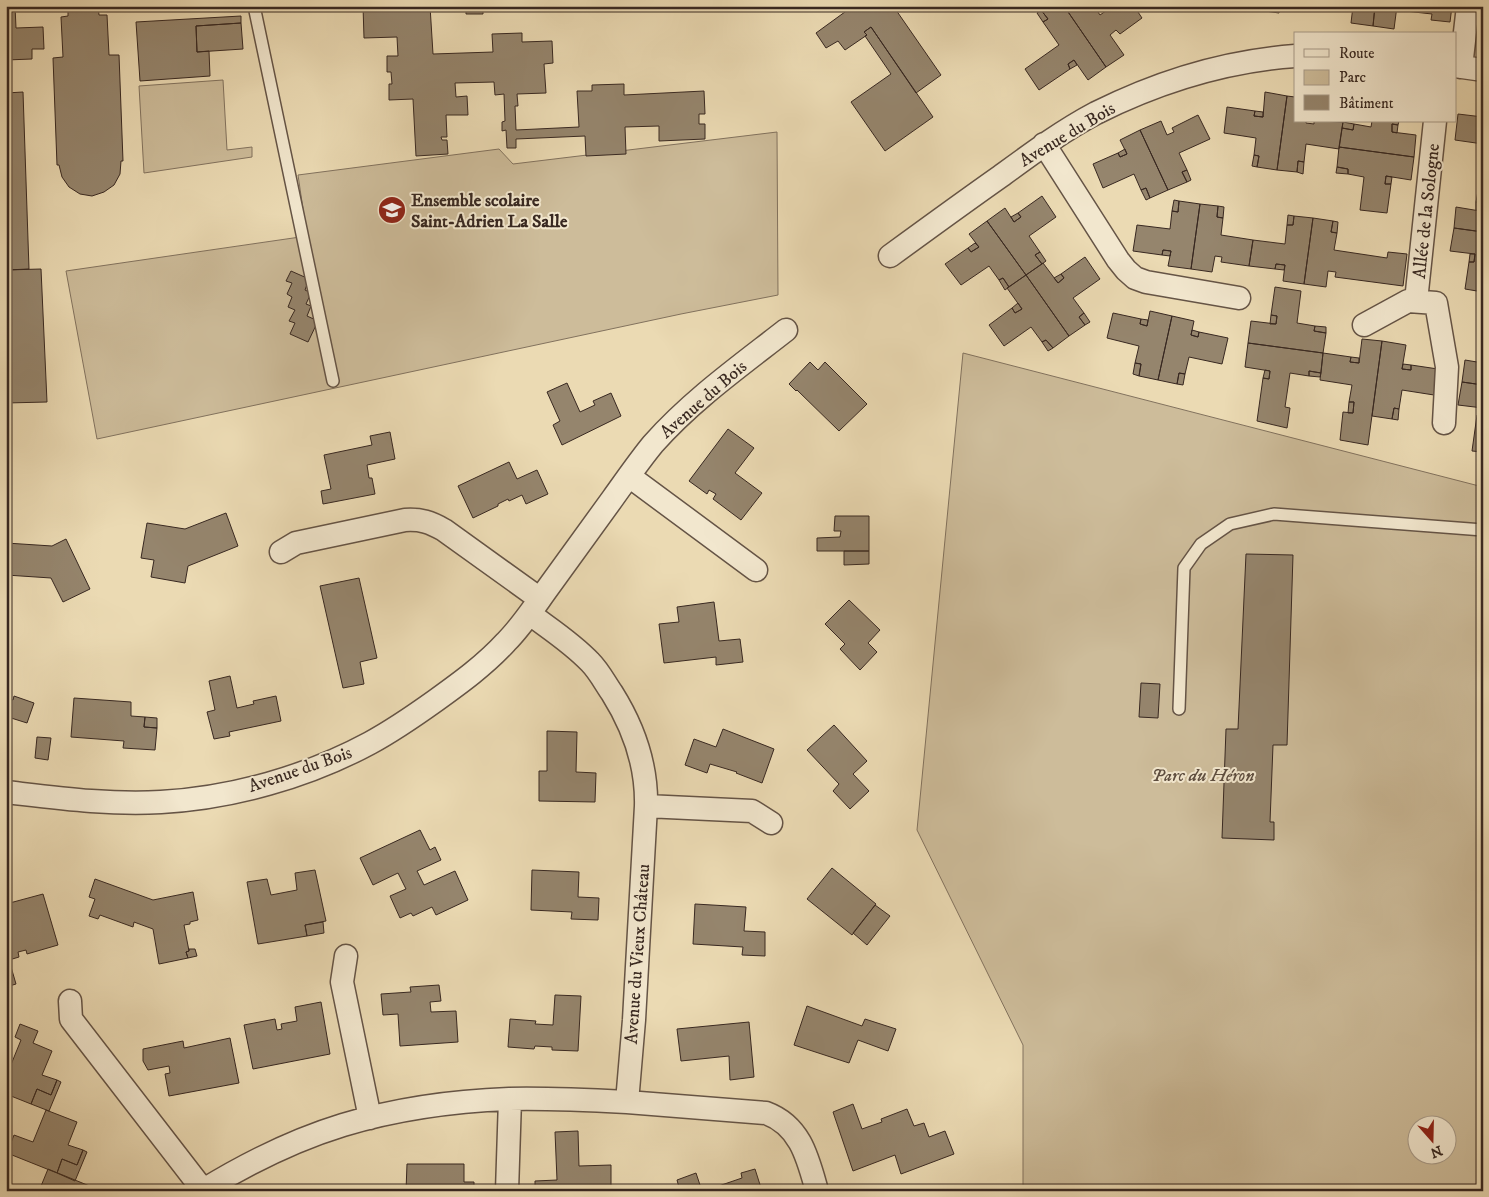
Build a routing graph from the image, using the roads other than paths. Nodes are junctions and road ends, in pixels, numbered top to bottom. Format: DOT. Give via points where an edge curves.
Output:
graph roads {
  1 [pos="254,6"];
  2 [pos="1468,6"];
  3 [pos="1294,56"];
  4 [pos="1466,68"];
  5 [pos="1435,122"];
  6 [pos="1044,144"];
  7 [pos="890,256"];
  8 [pos="1239,298"];
  9 [pos="1426,302"];
  10 [pos="1364,325"];
  11 [pos="786,330"];
  12 [pos="333,381"];
  13 [pos="1444,423"];
  14 [pos="629,476"];
  15 [pos="1483,530"];
  16 [pos="281,552"];
  17 [pos="756,570"];
  18 [pos="535,606"];
  19 [pos="1179,709"];
  20 [pos="6,792"];
  21 [pos="646,806"];
  22 [pos="771,824"];
  23 [pos="346,956"];
  24 [pos="70,1000"];
  25 [pos="510,1099"];
  26 [pos="627,1102"];
  27 [pos="370,1118"];
  28 [pos="229,1184"];
  29 [pos="202,1190"];
  30 [pos="507,1191"];
  31 [pos="817,1191"];
  1 -- 12 [label="lane"];
  2 -- 4 [label="street"];
  3 -- 6 [label="street, Avenue du Bois" via="1239,63 1170,82 1095,114"];
  5 -- 9 [label="street, Allée de la Sologne"];
  6 -- 7 [label="street, Avenue du Bois"];
  6 -- 8 [label="street" via="1108,246 1135,278"];
  9 -- 10 [label="street" via="1408,301"];
  9 -- 13 [label="street, Allée de la Sologne" via="1447,367"];
  11 -- 14 [label="street, Avenue du Bois" via="690,406 653,444"];
  14 -- 17 [label="street"];
  14 -- 18 [label="street, Avenue du Bois"];
  15 -- 19 [label="lane" via="1274,514 1230,524 1201,544 1184,568"];
  16 -- 18 [label="street" via="296,543 417,519 444,530"];
  18 -- 20 [label="street, Avenue du Bois" via="490,659 414,716 370,743 298,774 222,794 162,802 80,801"];
  18 -- 21 [label="street, Avenue du Vieux Château" via="591,663 616,698 640,752 647,790"];
  21 -- 22 [label="street" via="752,811"];
  21 -- 26 [label="street, Avenue du Vieux Château"];
  23 -- 27 [label="street" via="342,982"];
  24 -- 29 [label="street" via="71,1019"];
  25 -- 26 [label="street"];
  25 -- 27 [label="street" via="457,1103"];
  25 -- 30 [label="street"];
  26 -- 31 [label="street" via="775,1116 800,1140"];
  27 -- 28 [label="street" via="305,1139 260,1159"];
  28 -- 29 [label="street"];
}
